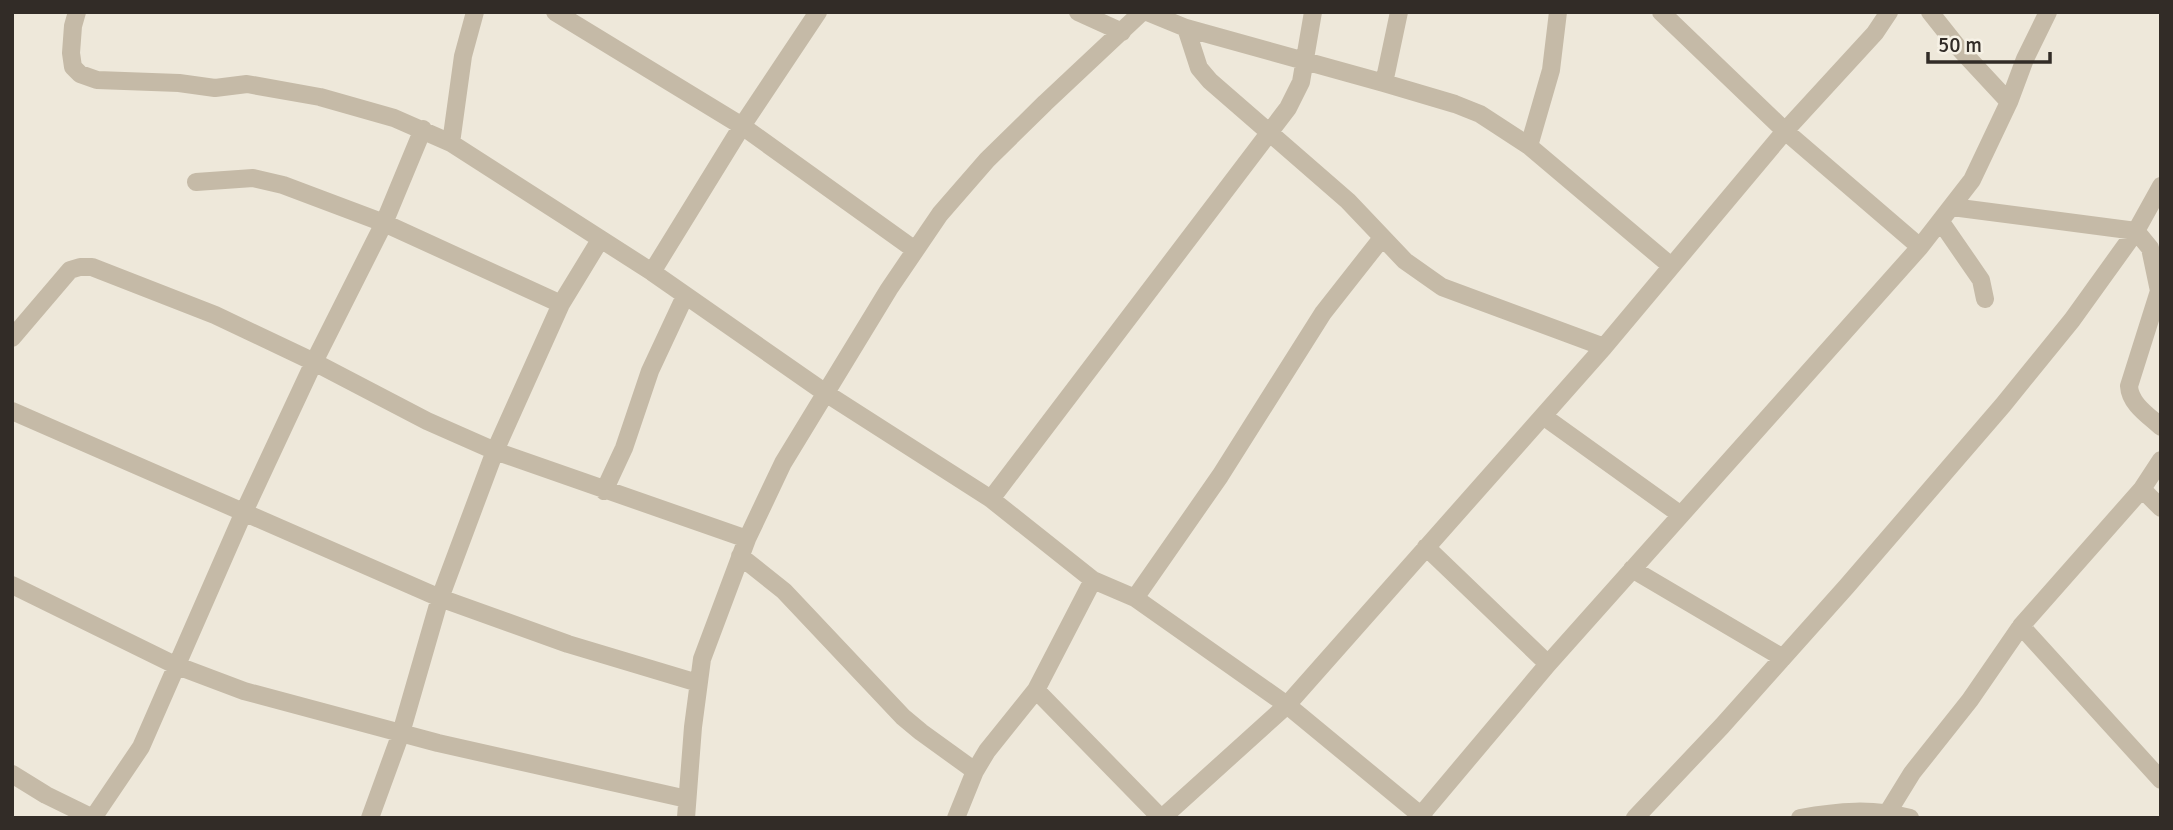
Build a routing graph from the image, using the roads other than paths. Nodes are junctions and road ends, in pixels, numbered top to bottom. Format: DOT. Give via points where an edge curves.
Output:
graph roads {
  1 [pos="77,12"];
  2 [pos="475,12"];
  3 [pos="555,12"];
  4 [pos="818,12"];
  5 [pos="1078,12"];
  6 [pos="1145,12"];
  7 [pos="1313,12"];
  8 [pos="1399,12"];
  9 [pos="1558,12"];
  10 [pos="1661,12"];
  11 [pos="1889,12"];
  12 [pos="1930,12"];
  13 [pos="2048,12"];
  14 [pos="1186,28"];
  15 [pos="1122,32"];
  16 [pos="1306,62"];
  17 [pos="1384,83"];
  18 [pos="2009,102"];
  19 [pos="742,126"];
  20 [pos="424,129"];
  21 [pos="1785,131"];
  22 [pos="1271,132"];
  23 [pos="451,143"];
  24 [pos="1529,146"];
  25 [pos="195,182"];
  26 [pos="2161,186"];
  27 [pos="1947,215"];
  28 [pos="384,223"];
  29 [pos="2136,232"];
  30 [pos="1382,238"];
  31 [pos="600,240"];
  32 [pos="1920,247"];
  33 [pos="915,250"];
  34 [pos="2155,250"];
  35 [pos="1671,266"];
  36 [pos="652,272"];
  37 [pos="685,296"];
  38 [pos="1985,299"];
  39 [pos="561,304"];
  40 [pos="12,338"];
  41 [pos="1604,346"];
  42 [pos="314,362"];
  43 [pos="827,394"];
  44 [pos="12,411"];
  45 [pos="1543,416"];
  46 [pos="2161,427"];
  47 [pos="495,451"];
  48 [pos="2161,460"];
  49 [pos="2142,489"];
  50 [pos="604,491"];
  51 [pos="991,499"];
  52 [pos="2161,508"];
  53 [pos="243,514"];
  54 [pos="1681,515"];
  55 [pos="747,539"];
  56 [pos="1426,547"];
  57 [pos="740,556"];
  58 [pos="1632,569"];
  59 [pos="1093,580"];
  60 [pos="12,585"];
  61 [pos="440,598"];
  62 [pos="1135,598"];
  63 [pos="2021,626"];
  64 [pos="1783,658"];
  65 [pos="1548,664"];
  66 [pos="175,665"];
  67 [pos="698,683"];
  68 [pos="1036,690"];
  69 [pos="1287,705"];
  70 [pos="401,733"];
  71 [pos="975,771"];
  72 [pos="12,774"];
  73 [pos="2161,780"];
  74 [pos="690,812"];
  75 [pos="1888,812"];
  76 [pos="1641,816"];
  77 [pos="1422,817"];
  78 [pos="93,818"];
  79 [pos="370,818"];
  80 [pos="956,818"];
  81 [pos="1161,818"];
  82 [pos="1800,818"];
  83 [pos="1910,818"];
  1 -- 20 [label="street" via="73,67 97,80 215,88 247,84 320,97"];
  2 -- 23 [label="street" via="463,56"];
  3 -- 19 [label="street"];
  4 -- 19 [label="street"];
  5 -- 15 [label="street"];
  6 -- 14 [label="street"];
  6 -- 15 [label="street"];
  7 -- 16 [label="street"];
  8 -- 17 [label="street"];
  9 -- 24 [label="street" via="1551,70"];
  10 -- 21 [label="street"];
  11 -- 21 [label="street"];
  12 -- 18 [label="street"];
  13 -- 18 [label="street"];
  14 -- 16 [label="street"];
  14 -- 22 [label="street" via="1199,68"];
  15 -- 33 [label="street" via="987,160"];
  16 -- 17 [label="street"];
  16 -- 22 [label="street" via="1301,82"];
  17 -- 24 [label="street" via="1480,114"];
  18 -- 27 [label="street" via="1972,180"];
  19 -- 33 [label="street"];
  19 -- 36 [label="street"];
  20 -- 23 [label="street"];
  20 -- 28 [label="street"];
  21 -- 32 [label="street"];
  21 -- 35 [label="street"];
  22 -- 30 [label="street"];
  22 -- 51 [label="street"];
  23 -- 31 [label="street"];
  24 -- 35 [label="street"];
  25 -- 28 [label="street" via="253,178"];
  26 -- 29 [label="street"];
  27 -- 29 [label="street"];
  27 -- 32 [label="street"];
  27 -- 38 [label="street" via="1982,280"];
  28 -- 39 [label="street"];
  28 -- 42 [label="street"];
  29 -- 34 [label="street"];
  29 -- 64 [label="street" via="2003,405"];
  30 -- 41 [label="street" via="1442,288"];
  30 -- 62 [label="street" via="1323,313 1220,476"];
  31 -- 36 [label="street"];
  31 -- 39 [label="street"];
  32 -- 54 [label="street"];
  33 -- 43 [label="street"];
  34 -- 46 [label="street" via="2159,291 2129,395"];
  35 -- 41 [label="street"];
  36 -- 37 [label="street"];
  37 -- 43 [label="street"];
  37 -- 50 [label="street" via="650,371"];
  39 -- 47 [label="street"];
  40 -- 42 [label="street" via="70,270 80,267 215,315"];
  41 -- 45 [label="street"];
  42 -- 47 [label="street"];
  42 -- 53 [label="street"];
  43 -- 51 [label="street"];
  43 -- 55 [label="street" via="783,463"];
  44 -- 53 [label="street"];
  45 -- 54 [label="street"];
  45 -- 56 [label="street"];
  47 -- 50 [label="street"];
  47 -- 61 [label="street"];
  48 -- 49 [label="street"];
  49 -- 52 [label="street"];
  49 -- 63 [label="street"];
  50 -- 55 [label="street"];
  51 -- 59 [label="street"];
  53 -- 61 [label="street"];
  53 -- 66 [label="street"];
  54 -- 58 [label="street"];
  55 -- 57 [label="street"];
  56 -- 65 [label="street"];
  56 -- 69 [label="street"];
  57 -- 67 [label="street" via="711,631"];
  57 -- 71 [label="street" via="785,591 903,717"];
  58 -- 64 [label="street"];
  58 -- 65 [label="street"];
  59 -- 62 [label="street"];
  59 -- 68 [label="street"];
  60 -- 66 [label="street"];
  61 -- 67 [label="street" via="568,644"];
  61 -- 70 [label="street"];
  62 -- 69 [label="street"];
  63 -- 73 [label="street"];
  63 -- 75 [label="street"];
  64 -- 76 [label="street"];
  65 -- 77 [label="street"];
  66 -- 70 [label="street" via="244,691"];
  66 -- 78 [label="street" via="141,747"];
  67 -- 74 [label="street"];
  68 -- 71 [label="street"];
  68 -- 81 [label="street"];
  69 -- 77 [label="street"];
  69 -- 81 [label="street"];
  70 -- 74 [label="street"];
  70 -- 79 [label="street"];
  71 -- 80 [label="street"];
  72 -- 78 [label="street"];
  75 -- 82 [label="street" via="1845,810"];
  75 -- 83 [label="street"];
}
